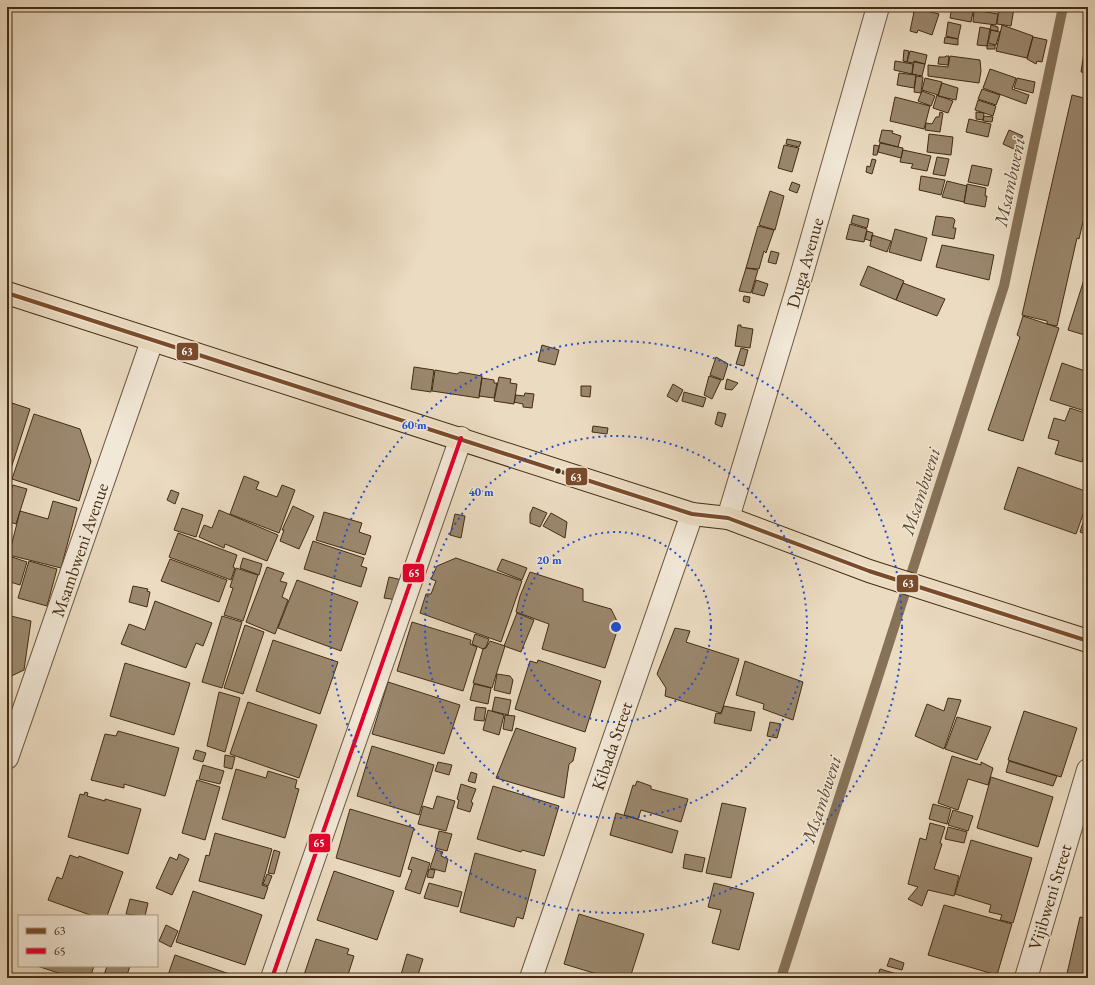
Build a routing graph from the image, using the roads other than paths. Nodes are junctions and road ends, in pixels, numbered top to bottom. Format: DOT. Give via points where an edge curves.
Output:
graph roads {
  1 [pos="878,7"];
  2 [pos="7,293"];
  3 [pos="152,341"];
  4 [pos="461,438"];
  5 [pos="692,514"];
  6 [pos="728,518"];
  7 [pos="1088,641"];
  8 [pos="8,752"];
  9 [pos="1088,770"];
  10 [pos="272,978"];
  11 [pos="531,978"];
  12 [pos="1026,978"];
  1 -- 6 [label="street, Duga Avenue"];
  2 -- 3 [label="main road"];
  3 -- 4 [label="main road"];
  3 -- 8 [label="street, Msambweni Avenue"];
  4 -- 5 [label="main road"];
  4 -- 10 [label="street"];
  5 -- 6 [label="main road"];
  5 -- 11 [label="street, Kibada Street"];
  6 -- 7 [label="main road" via="869,571"];
  9 -- 12 [label="street, Vijibweni Street"];
}
